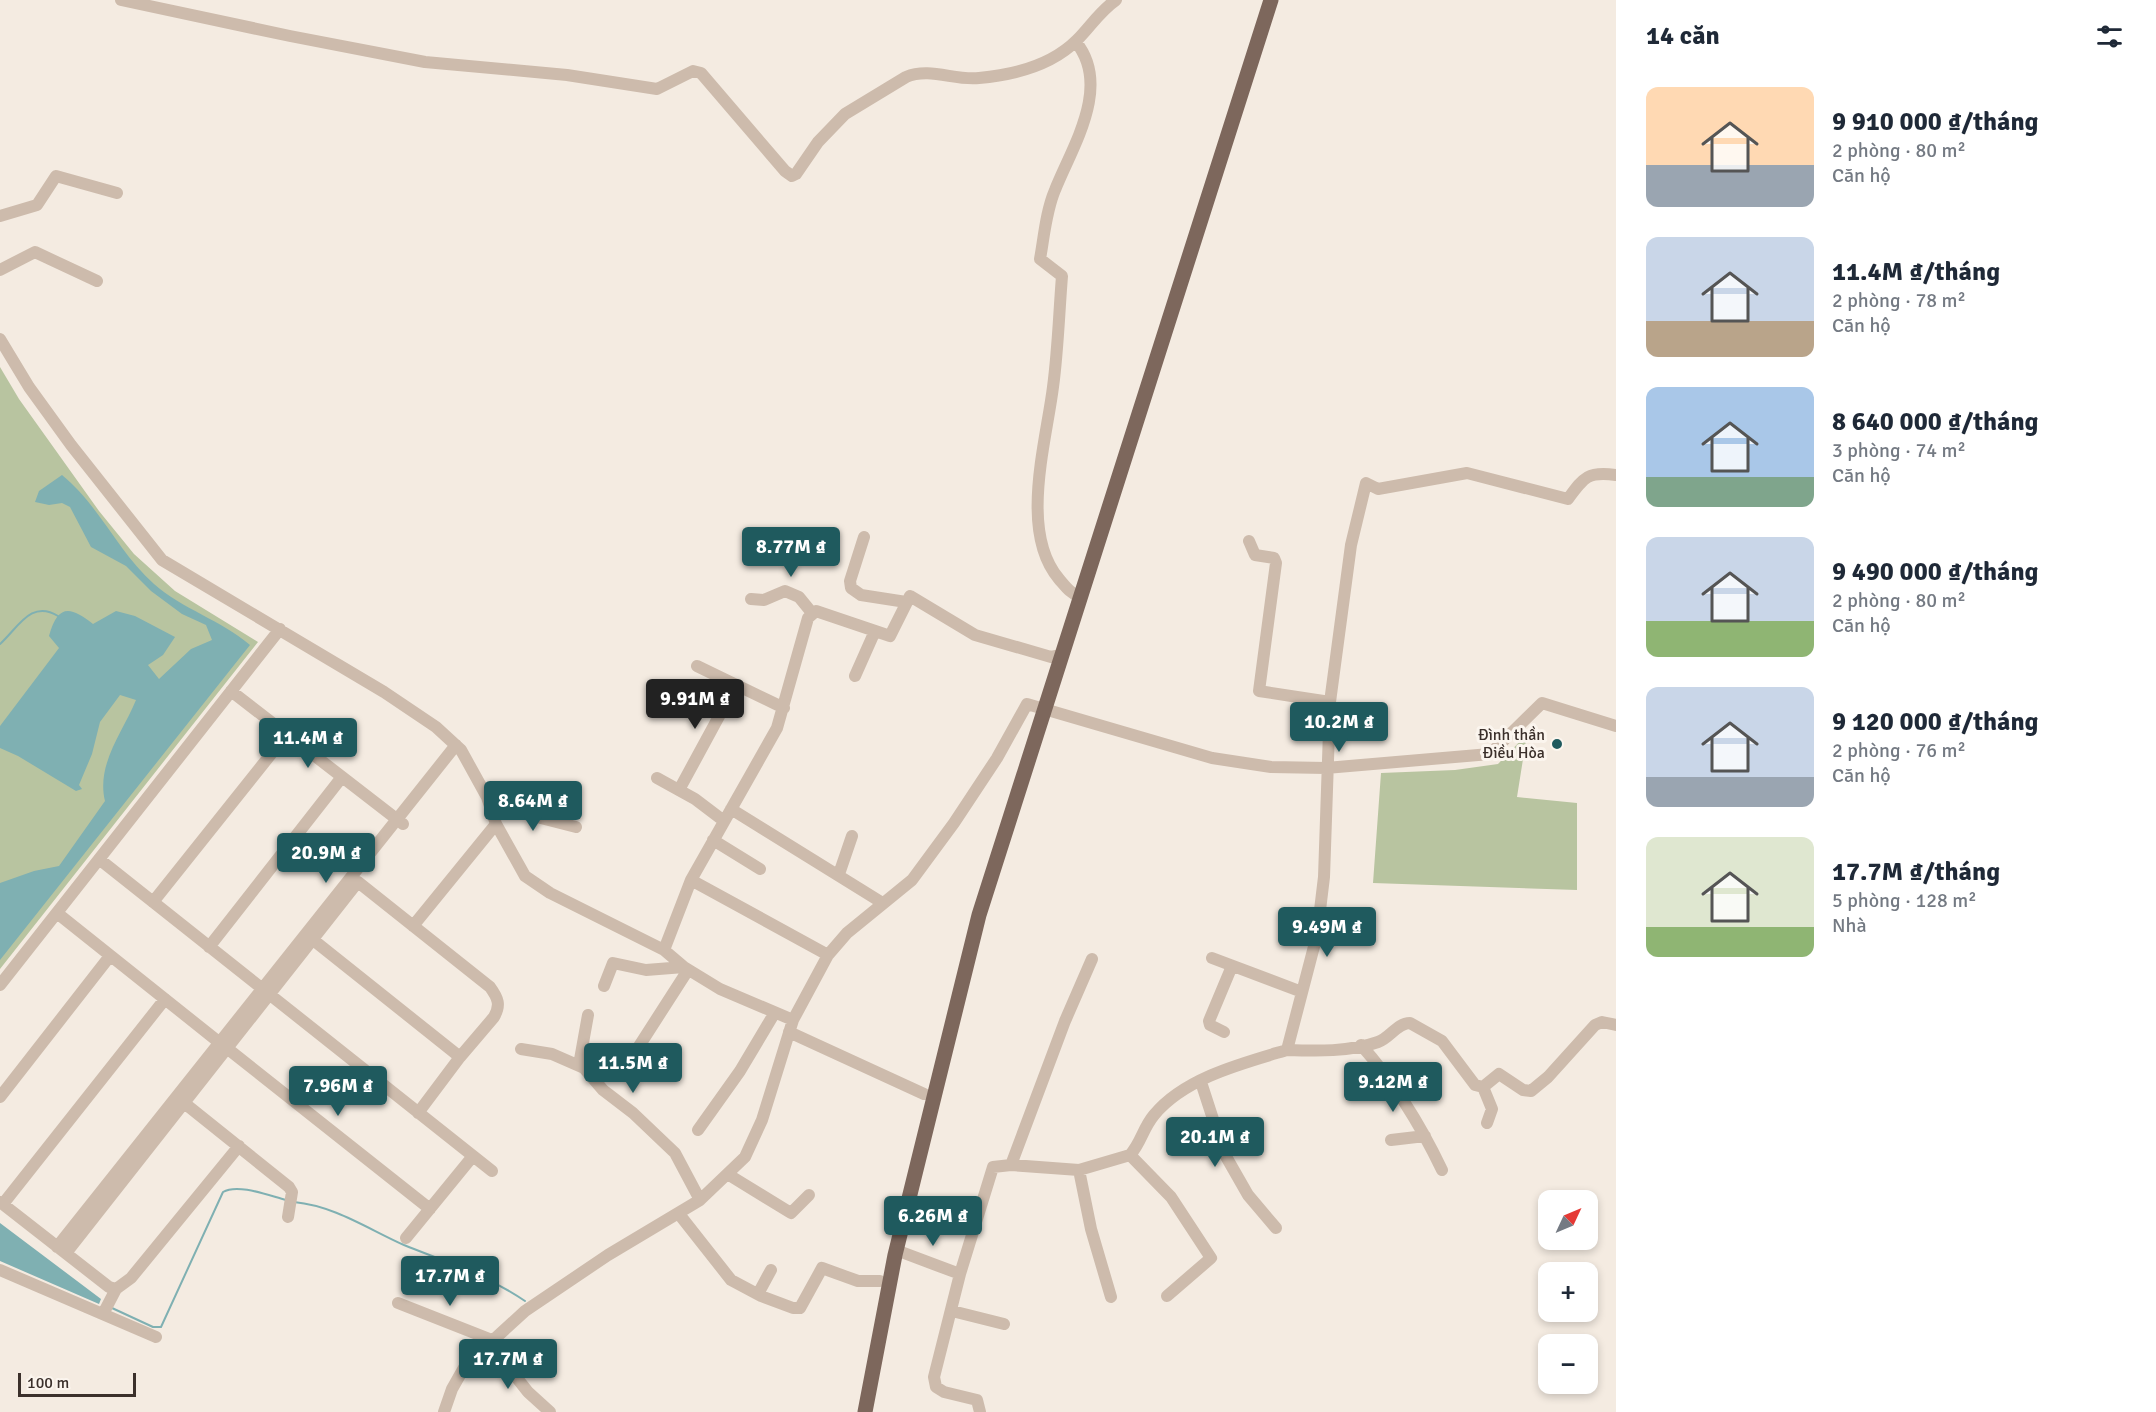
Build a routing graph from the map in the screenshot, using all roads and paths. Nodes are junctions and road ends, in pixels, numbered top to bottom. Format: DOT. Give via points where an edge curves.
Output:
graph roads {
  1 [pos="121,0"];
  2 [pos="1116,0"];
  3 [pos="1261,0"];
  4 [pos="1270,0"];
  5 [pos="1076,42"];
  6 [pos="117,193"];
  7 [pos="0,216"];
  8 [pos="0,270"];
  9 [pos="97,281"];
  10 [pos="0,339"];
  11 [pos="1616,475"];
  12 [pos="864,537"];
  13 [pos="1250,541"];
  14 [pos="1076,595"];
  15 [pos="751,599"];
  16 [pos="906,602"];
  17 [pos="812,613"];
  18 [pos="279,629"];
  19 [pos="874,631"];
  20 [pos="1056,656"];
  21 [pos="697,666"];
  22 [pos="855,676"];
  23 [pos="736,685"];
  24 [pos="231,691"];
  25 [pos="1329,702"];
  26 [pos="1040,707"];
  27 [pos="784,708"];
  28 [pos="1616,726"];
  29 [pos="287,734"];
  30 [pos="458,747"];
  31 [pos="1326,768"];
  32 [pos="342,777"];
  33 [pos="657,778"];
  34 [pos="679,790"];
  35 [pos="731,809"];
  36 [pos="492,812"];
  37 [pos="724,821"];
  38 [pos="400,822"];
  39 [pos="496,824"];
  40 [pos="576,827"];
  41 [pos="852,836"];
  42 [pos="713,840"];
  43 [pos="99,859"];
  44 [pos="760,869"];
  45 [pos="839,874"];
  46 [pos="691,880"];
  47 [pos="358,882"];
  48 [pos="153,902"];
  49 [pos="881,902"];
  50 [pos="57,913"];
  51 [pos="1319,923"];
  52 [pos="413,926"];
  53 [pos="1360,931"];
  54 [pos="309,937"];
  55 [pos="209,946"];
  56 [pos="664,950"];
  57 [pos="828,955"];
  58 [pos="111,956"];
  59 [pos="1212,958"];
  60 [pos="1092,959"];
  61 [pos="1232,966"];
  62 [pos="686,969"];
  63 [pos="0,985"];
  64 [pos="604,986"];
  65 [pos="266,992"];
  66 [pos="1302,992"];
  67 [pos="165,999"];
  68 [pos="774,1014"];
  69 [pos="588,1015"];
  70 [pos="1616,1025"];
  71 [pos="791,1026"];
  72 [pos="1224,1032"];
  73 [pos="1361,1045"];
  74 [pos="224,1046"];
  75 [pos="521,1049"];
  76 [pos="1287,1050"];
  77 [pos="460,1057"];
  78 [pos="579,1065"];
  79 [pos="625,1068"];
  80 [pos="1200,1082"];
  81 [pos="1483,1087"];
  82 [pos="924,1094"];
  83 [pos="0,1097"];
  84 [pos="181,1100"];
  85 [pos="418,1113"];
  86 [pos="1486,1123"];
  87 [pos="698,1130"];
  88 [pos="1425,1136"];
  89 [pos="1391,1140"];
  90 [pos="238,1146"];
  91 [pos="1130,1155"];
  92 [pos="474,1156"];
  93 [pos="1011,1165"];
  94 [pos="1079,1170"];
  95 [pos="1442,1170"];
  96 [pos="492,1171"];
  97 [pos="729,1174"];
  98 [pos="809,1195"];
  99 [pos="700,1200"];
  100 [pos="2,1203"];
  101 [pos="289,1207"];
  102 [pos="430,1209"];
  103 [pos="679,1214"];
  104 [pos="1276,1228"];
  105 [pos="406,1238"];
  106 [pos="61,1250"];
  107 [pos="896,1250"];
  108 [pos="0,1270"];
  109 [pos="771,1270"];
  110 [pos="960,1274"];
  111 [pos="880,1281"];
  112 [pos="114,1293"];
  113 [pos="758,1294"];
  114 [pos="1167,1296"];
  115 [pos="1111,1298"];
  116 [pos="398,1303"];
  117 [pos="105,1311"];
  118 [pos="952,1311"];
  119 [pos="1004,1324"];
  120 [pos="156,1337"];
  121 [pos="487,1344"];
  122 [pos="444,1412"];
  123 [pos="550,1412"];
  124 [pos="856,1412"];
  125 [pos="865,1412"];
  126 [pos="980,1412"];
  1 -- 5 [label="street" via="422,61 567,75 657,89 687,73 701,73 792,176 845,114 906,76 915,73 976,79 1026,69 1049,60"];
  2 -- 5 [label="street"];
  3 -- 14 [label="main road"];
  4 -- 14 [label="main road"];
  5 -- 14 [label="street" via="1084,53 1089,77 1088,108 1054,193 1040,259 1062,276 1054,384 1038,497 1045,557"];
  6 -- 7 [label="street" via="56,176 37,205"];
  8 -- 9 [label="street" via="35,252"];
  10 -- 18 [label="street" via="28,387 162,560"];
  11 -- 25 [label="street" via="1597,472 1581,480 1568,499 1467,473 1378,489 1366,483 1351,545"];
  12 -- 16 [label="street" via="850,581 852,588 861,595"];
  13 -- 25 [label="street" via="1255,555 1276,559 1259,691"];
  14 -- 20 [label="main road"];
  15 -- 17 [label="street" via="764,600 785,591 799,597"];
  16 -- 19 [label="street" via="890,636"];
  16 -- 20 [label="street" via="910,596 975,635"];
  17 -- 19 [label="street" via="816,611"];
  17 -- 27 [label="street"];
  18 -- 24 [label="street"];
  18 -- 30 [label="street" via="384,692"];
  19 -- 22 [label="street"];
  20 -- 26 [label="main road"];
  21 -- 23 [label="street"];
  23 -- 27 [label="street"];
  23 -- 34 [label="street"];
  24 -- 29 [label="street"];
  24 -- 43 [label="street"];
  25 -- 31 [label="street"];
  26 -- 31 [label="street" via="1240,764"];
  26 -- 49 [label="street" via="1027,704 997,758 912,880"];
  26 -- 82 [label="main road" via="970,912"];
  26 -- 107 [label="main road" via="966,960"];
  27 -- 35 [label="street" via="771,740"];
  28 -- 31 [label="street" via="1542,703 1490,754"];
  29 -- 32 [label="street"];
  29 -- 48 [label="street"];
  30 -- 36 [label="street"];
  30 -- 38 [label="street"];
  31 -- 51 [label="street"];
  32 -- 38 [label="street"];
  32 -- 55 [label="street"];
  33 -- 34 [label="street"];
  34 -- 37 [label="street"];
  35 -- 37 [label="street"];
  35 -- 45 [label="street"];
  36 -- 39 [label="street"];
  36 -- 40 [label="street" via="514,811"];
  37 -- 42 [label="street"];
  38 -- 47 [label="street"];
  38 -- 54 [label="street"];
  39 -- 52 [label="street"];
  39 -- 56 [label="street" via="525,876 537,886"];
  41 -- 45 [label="street"];
  42 -- 44 [label="street"];
  42 -- 46 [label="street"];
  43 -- 48 [label="street"];
  43 -- 50 [label="street"];
  45 -- 49 [label="street"];
  46 -- 56 [label="street"];
  46 -- 57 [label="street"];
  47 -- 52 [label="street"];
  47 -- 54 [label="street"];
  48 -- 55 [label="street"];
  49 -- 57 [label="street"];
  50 -- 58 [label="street"];
  50 -- 63 [label="street"];
  51 -- 53 [label="street"];
  51 -- 66 [label="street"];
  52 -- 77 [label="street" via="497,996 494,1017"];
  54 -- 65 [label="street"];
  54 -- 77 [label="street"];
  55 -- 65 [label="street"];
  56 -- 62 [label="street"];
  57 -- 71 [label="street"];
  58 -- 67 [label="street"];
  58 -- 83 [label="street"];
  59 -- 61 [label="street"];
  60 -- 93 [label="street"];
  61 -- 66 [label="street"];
  61 -- 72 [label="street" via="1209,1021 1212,1027"];
  62 -- 64 [label="street" via="646,970 613,963"];
  62 -- 68 [label="street"];
  62 -- 79 [label="street"];
  65 -- 74 [label="street"];
  65 -- 85 [label="street"];
  66 -- 76 [label="street"];
  67 -- 74 [label="street"];
  67 -- 100 [label="street"];
  68 -- 71 [label="street"];
  68 -- 87 [label="street"];
  69 -- 78 [label="street"];
  70 -- 81 [label="street" via="1595,1025 1535,1089 1523,1090 1499,1074"];
  71 -- 82 [label="street"];
  71 -- 97 [label="street" via="754,1142"];
  73 -- 76 [label="street"];
  73 -- 81 [label="street" via="1381,1041 1410,1023 1442,1041 1475,1085"];
  73 -- 88 [label="street" via="1382,1069"];
  74 -- 84 [label="street"];
  74 -- 102 [label="street"];
  75 -- 78 [label="street" via="552,1054"];
  76 -- 80 [label="street"];
  77 -- 85 [label="street"];
  78 -- 99 [label="street" via="675,1153"];
  80 -- 91 [label="street" via="1161,1107"];
  80 -- 104 [label="street" via="1224,1153 1248,1195"];
  81 -- 86 [label="street" via="1492,1109"];
  82 -- 111 [label="main road"];
  84 -- 90 [label="street"];
  84 -- 106 [label="street"];
  85 -- 92 [label="street"];
  88 -- 89 [label="street"];
  88 -- 95 [label="street"];
  90 -- 101 [label="street" via="289,1187"];
  90 -- 112 [label="street" via="131,1278"];
  91 -- 94 [label="street"];
  91 -- 114 [label="street" via="1172,1197 1211,1257"];
  92 -- 96 [label="street"];
  92 -- 102 [label="street"];
  93 -- 94 [label="street"];
  93 -- 110 [label="street" via="997,1165 990,1171"];
  94 -- 115 [label="street"];
  97 -- 98 [label="street" via="791,1213"];
  97 -- 99 [label="street"];
  99 -- 103 [label="street"];
  100 -- 106 [label="street"];
  102 -- 105 [label="street"];
  103 -- 113 [label="street" via="727,1276"];
  103 -- 121 [label="street" via="544,1296"];
  106 -- 112 [label="street"];
  107 -- 110 [label="street"];
  107 -- 125 [label="main road"];
  108 -- 117 [label="street"];
  109 -- 113 [label="street"];
  110 -- 118 [label="street"];
  111 -- 113 [label="street" via="858,1281 825,1268 800,1308"];
  111 -- 124 [label="main road"];
  112 -- 117 [label="street"];
  116 -- 121 [label="street"];
  117 -- 120 [label="street"];
  118 -- 119 [label="street"];
  118 -- 126 [label="street" via="934,1383 944,1392 975,1398"];
  121 -- 122 [label="street" via="465,1366"];
  121 -- 123 [label="street"];
}
